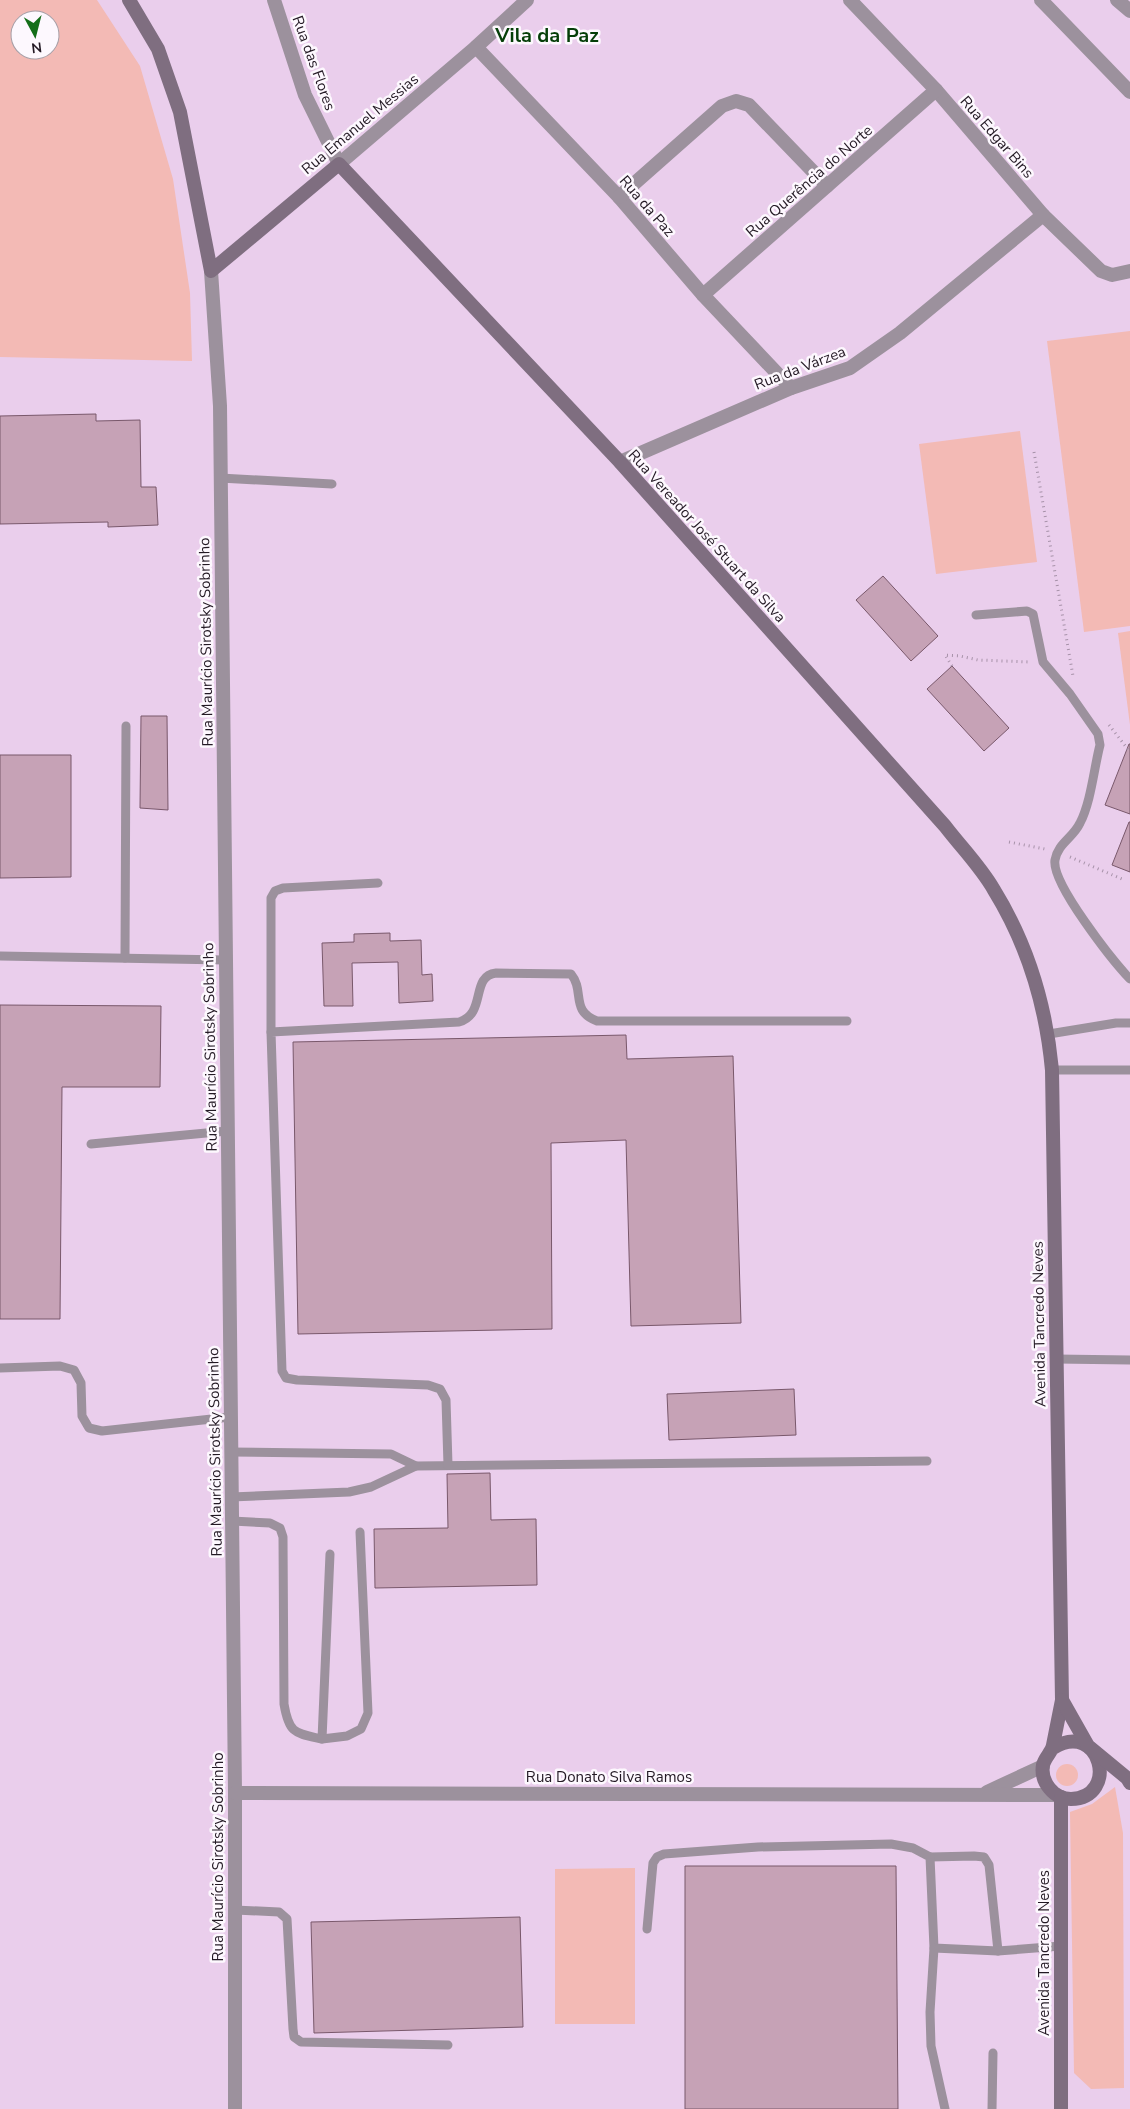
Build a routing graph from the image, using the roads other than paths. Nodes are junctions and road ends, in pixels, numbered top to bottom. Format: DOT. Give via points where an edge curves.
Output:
graph roads {
  1 [pos="129,0"];
  2 [pos="274,0"];
  3 [pos="527,0"];
  4 [pos="850,0"];
  5 [pos="1042,0"];
  6 [pos="1117,0"];
  7 [pos="1130,12"];
  8 [pos="476,47"];
  9 [pos="936,90"];
  10 [pos="1130,92"];
  11 [pos="339,164"];
  12 [pos="828,186"];
  13 [pos="619,197"];
  14 [pos="1043,215"];
  15 [pos="211,271"];
  16 [pos="1130,271"];
  17 [pos="703,296"];
  18 [pos="791,388"];
  19 [pos="620,462"];
  20 [pos="220,478"];
  21 [pos="332,484"];
  22 [pos="976,615"];
  23 [pos="126,726"];
  24 [pos="378,882"];
  25 [pos="1026,950"];
  26 [pos="0,956"];
  27 [pos="126,958"];
  28 [pos="225,960"];
  29 [pos="1130,979"];
  30 [pos="847,1021"];
  31 [pos="1130,1023"];
  32 [pos="271,1032"];
  33 [pos="1049,1034"];
  34 [pos="1052,1070"];
  35 [pos="1130,1070"];
  36 [pos="227,1131"];
  37 [pos="90,1144"];
  38 [pos="1056,1359"];
  39 [pos="1130,1360"];
  40 [pos="0,1368"];
  41 [pos="230,1417"];
  42 [pos="230,1452"];
  43 [pos="927,1461"];
  44 [pos="448,1465"];
  45 [pos="416,1466"];
  46 [pos="231,1497"];
  47 [pos="232,1521"];
  48 [pos="360,1532"];
  49 [pos="330,1554"];
  50 [pos="1062,1700"];
  51 [pos="322,1739"];
  52 [pos="1088,1746"];
  53 [pos="1052,1748"];
  54 [pos="1043,1766"];
  55 [pos="1130,1783"];
  56 [pos="235,1794"];
  57 [pos="984,1794"];
  58 [pos="1059,1796"];
  59 [pos="930,1857"];
  60 [pos="235,1910"];
  61 [pos="647,1930"];
  62 [pos="1061,1946"];
  63 [pos="934,1948"];
  64 [pos="998,1952"];
  65 [pos="448,2045"];
  66 [pos="993,2053"];
  67 [pos="234,2109"];
  68 [pos="945,2109"];
  69 [pos="992,2109"];
  70 [pos="1061,2109"];
  1 -- 15 [label="main road, Rua Maurício Sirotsky Sobrinho" via="158,49 180,112"];
  2 -- 11 [label="street, Rua das Flores" via="305,95"];
  3 -- 8 [label="street, Rua Emanuel Messias"];
  4 -- 9 [label="street, Rua Edgar Bins"];
  5 -- 10 [label="street"];
  6 -- 7 [label="street"];
  8 -- 11 [label="street, Rua Emanuel Messias"];
  8 -- 13 [label="street, Rua da Paz"];
  9 -- 12 [label="street, Rua Querência do Norte"];
  9 -- 14 [label="street, Rua Edgar Bins"];
  11 -- 15 [label="main road, Rua Emanuel Messias"];
  11 -- 19 [label="main road, Rua Vereador José Stuart da Silva"];
  12 -- 13 [label="street" via="749,105 736,102 722,106"];
  12 -- 17 [label="street, Rua Querência do Norte"];
  13 -- 17 [label="street, Rua da Paz"];
  14 -- 16 [label="street, Rua Edgar Bins" via="1101,271 1112,275"];
  14 -- 18 [label="street, Rua da Várzea" via="863,360 850,368"];
  15 -- 20 [label="street, Rua Maurício Sirotsky Sobrinho" via="220,406"];
  17 -- 18 [label="street, Rua da Paz"];
  18 -- 19 [label="street, Rua da Várzea"];
  19 -- 25 [label="main road, Rua Vereador José Stuart da Silva" via="945,826 994,888"];
  20 -- 21 [label="lane"];
  20 -- 28 [label="street, Rua Maurício Sirotsky Sobrinho"];
  22 -- 29 [label="lane" via="1027,611 1033,614 1042,662 1098,734 1100,745 1086,808 1080,823 1057,851 1054,863 1056,874 1088,925 1112,960"];
  23 -- 27 [label="lane"];
  24 -- 32 [label="lane" via="275,891 271,898"];
  25 -- 33 [label="main road, Avenida Tancredo Neves"];
  26 -- 27 [label="lane"];
  27 -- 28 [label="lane"];
  28 -- 36 [label="street, Rua Maurício Sirotsky Sobrinho"];
  30 -- 32 [label="lane" via="597,1021 586,1017 581,1009 571,974 496,973 484,978 474,1014 459,1022"];
  31 -- 33 [label="lane"];
  32 -- 44 [label="lane" via="282,1370 286,1378 297,1380 428,1385 440,1389 446,1400"];
  33 -- 34 [label="main road, Avenida Tancredo Neves"];
  34 -- 35 [label="lane"];
  34 -- 38 [label="main road, Avenida Tancredo Neves"];
  36 -- 37 [label="lane"];
  36 -- 41 [label="street, Rua Maurício Sirotsky Sobrinho"];
  38 -- 39 [label="lane"];
  38 -- 50 [label="main road, Avenida Tancredo Neves"];
  40 -- 41 [label="lane" via="60,1366 74,1370 81,1383 82,1416 88,1428 102,1431"];
  41 -- 42 [label="street, Rua Maurício Sirotsky Sobrinho"];
  42 -- 45 [label="lane" via="391,1454"];
  42 -- 46 [label="street, Rua Maurício Sirotsky Sobrinho"];
  43 -- 44 [label="lane"];
  44 -- 45 [label="lane"];
  45 -- 46 [label="lane" via="371,1487 349,1492"];
  46 -- 47 [label="street, Rua Maurício Sirotsky Sobrinho"];
  47 -- 51 [label="lane" via="270,1523 280,1528 283,1537 284,1704 287,1723 298,1734"];
  47 -- 56 [label="street, Rua Maurício Sirotsky Sobrinho"];
  48 -- 51 [label="lane" via="368,1713 361,1729 347,1736"];
  49 -- 51 [label="lane"];
  50 -- 52 [label="main road, Avenida Tancredo Neves"];
  50 -- 53 [label="main road, Avenida Tancredo Neves"];
  52 -- 53 [label="main road" via="1070,1742"];
  52 -- 55 [label="main road, Avenida Tancredo Neves"];
  52 -- 58 [label="main road" via="1095,1753 1101,1770 1094,1788 1079,1798"];
  53 -- 54 [label="main road"];
  54 -- 57 [label="street, Rua Donato Silva Ramos"];
  54 -- 58 [label="main road" via="1046,1785"];
  56 -- 57 [label="street, Rua Donato Silva Ramos"];
  56 -- 60 [label="street, Rua Maurício Sirotsky Sobrinho"];
  57 -- 58 [label="street, Rua Donato Silva Ramos"];
  58 -- 62 [label="main road, Avenida Tancredo Neves"];
  59 -- 61 [label="lane" via="913,1848 891,1844 758,1847 664,1854 653,1863"];
  59 -- 63 [label="lane"];
  59 -- 64 [label="lane" via="984,1858 989,1865"];
  60 -- 65 [label="lane" via="279,1912 287,1920 294,2037 301,2042"];
  60 -- 67 [label="street, Rua Maurício Sirotsky Sobrinho"];
  62 -- 64 [label="lane"];
  62 -- 70 [label="main road, Avenida Tancredo Neves"];
  63 -- 64 [label="lane"];
  63 -- 68 [label="lane" via="931,2046"];
  66 -- 69 [label="lane"];
}
